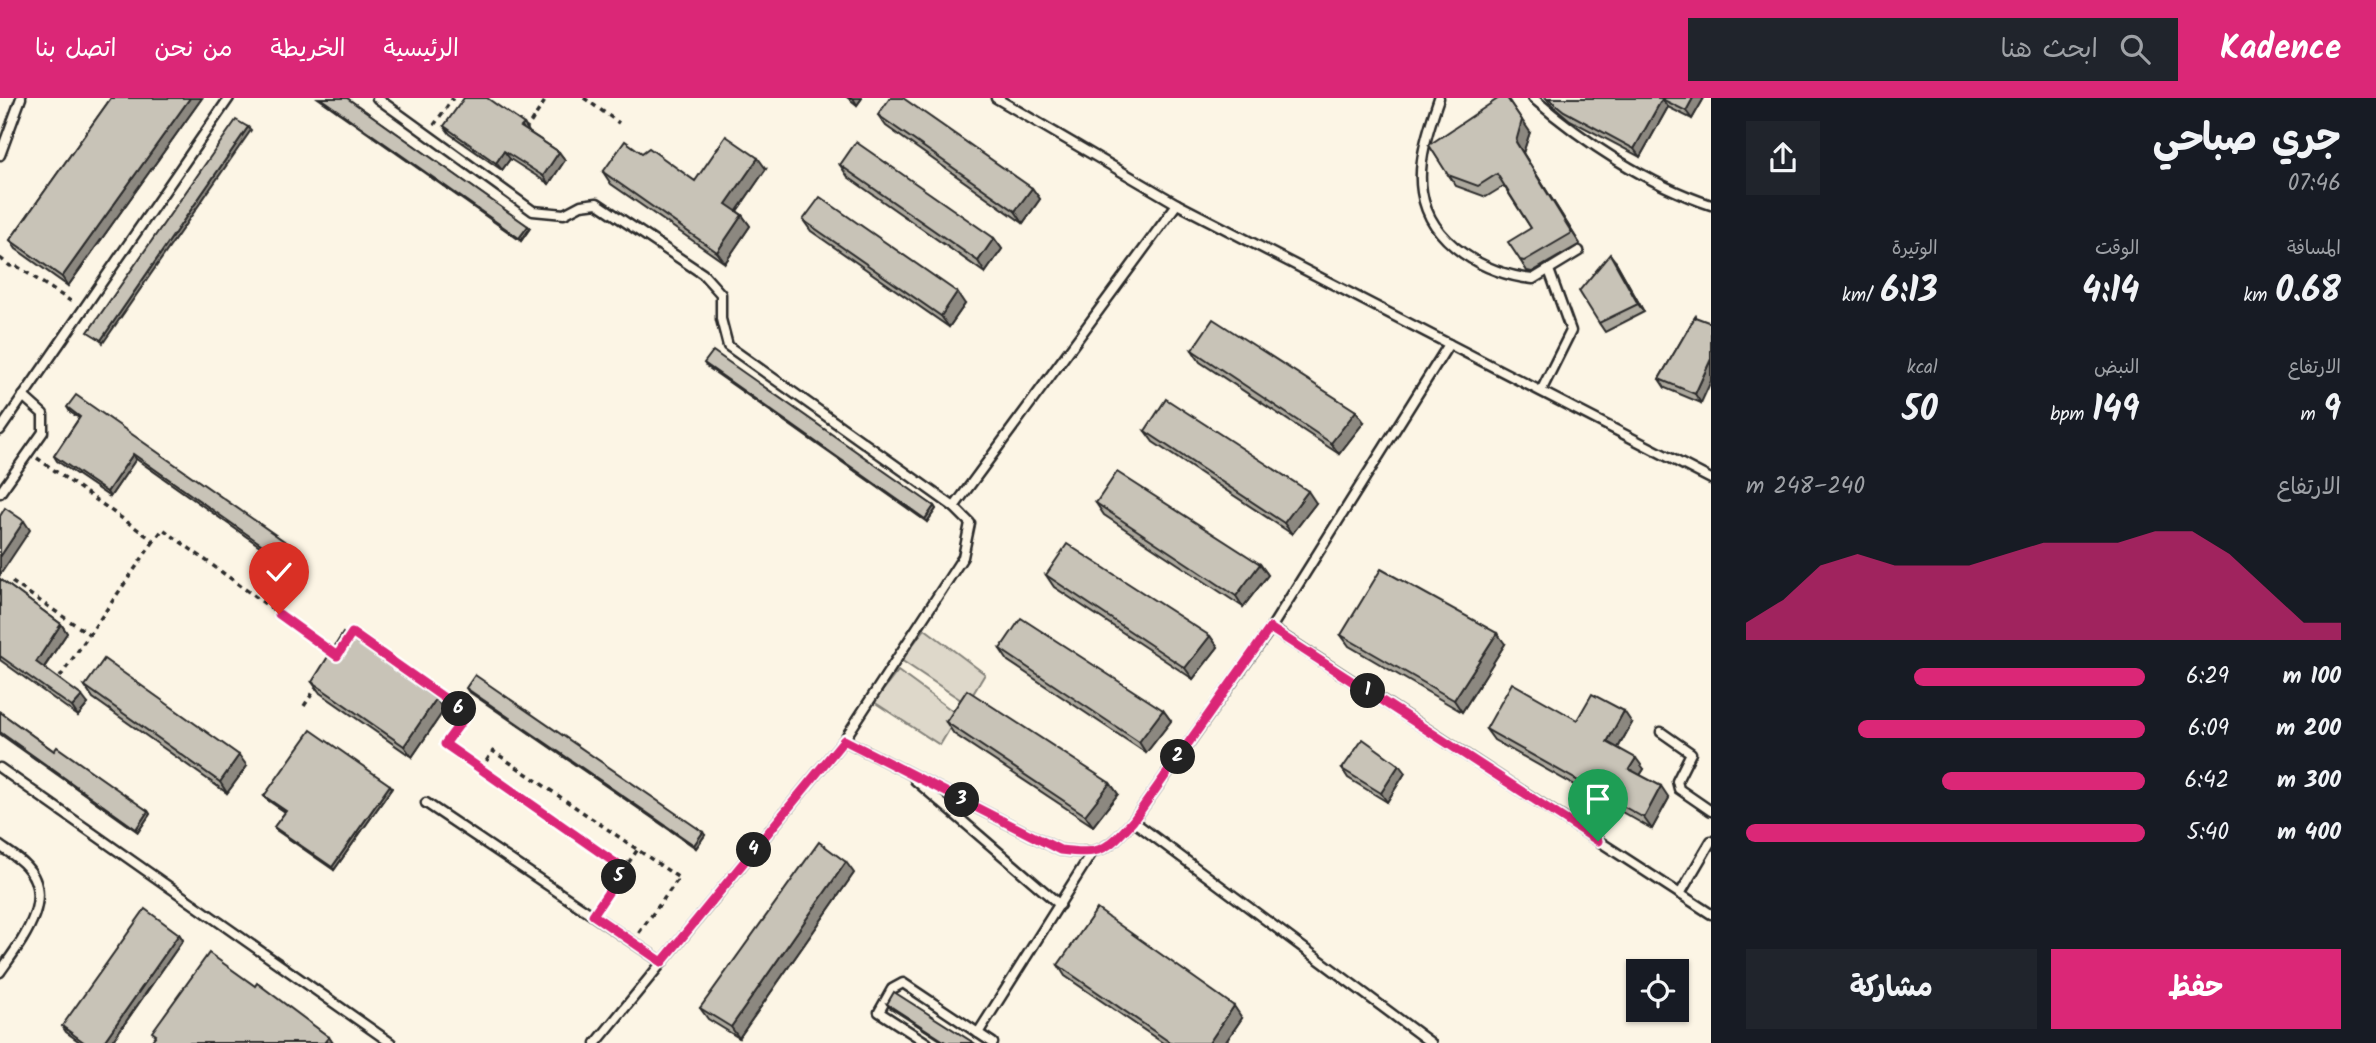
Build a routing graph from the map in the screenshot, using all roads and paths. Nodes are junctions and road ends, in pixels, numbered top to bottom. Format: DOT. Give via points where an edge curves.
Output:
graph roads {
  1 [pos="21,98"];
  2 [pos="229,98"];
  3 [pos="377,98"];
  4 [pos="453,98"];
  5 [pos="547,98"];
  6 [pos="584,98"];
  7 [pos="996,98"];
  8 [pos="1439,98"];
  9 [pos="1533,98"];
  10 [pos="619,123"];
  11 [pos="427,135"];
  12 [pos="519,140"];
  13 [pos="0,155"];
  14 [pos="1177,204"];
  15 [pos="1711,205"];
  16 [pos="1579,250"];
  17 [pos="0,258"];
  18 [pos="1549,270"];
  19 [pos="83,309"];
  20 [pos="1449,344"];
  21 [pos="1541,391"];
  22 [pos="23,396"];
  23 [pos="0,430"];
  24 [pos="29,452"];
  25 [pos="1711,479"];
  26 [pos="0,493"];
  27 [pos="954,507"];
  28 [pos="154,541"];
  29 [pos="12,582"];
  30 [pos="1270,628"];
  31 [pos="89,634"];
  32 [pos="344,644"];
  33 [pos="330,666"];
  34 [pos="324,676"];
  35 [pos="60,677"];
  36 [pos="304,706"];
  37 [pos="1661,732"];
  38 [pos="844,740"];
  39 [pos="0,768"];
  40 [pos="481,769"];
  41 [pos="905,771"];
  42 [pos="426,803"];
  43 [pos="1711,811"];
  44 [pos="1133,821"];
  45 [pos="1711,841"];
  46 [pos="0,846"];
  47 [pos="638,849"];
  48 [pos="1091,853"];
  49 [pos="624,869"];
  50 [pos="1680,894"];
  51 [pos="1060,905"];
  52 [pos="1711,914"];
  53 [pos="593,915"];
  54 [pos="633,941"];
  55 [pos="662,962"];
  56 [pos="0,972"];
  57 [pos="978,1033"];
  58 [pos="391,1043"];
  59 [pos="596,1043"];
  60 [pos="927,1043"];
  61 [pos="993,1043"];
  62 [pos="1431,1043"];
  1 -- 13 [label="lane"];
  2 -- 19 [label="lane"];
  3 -- 11 [label="lane"];
  4 -- 11 [label="path"];
  5 -- 12 [label="path"];
  6 -- 10 [label="path"];
  7 -- 14 [label="lane"];
  8 -- 18 [label="lane" via="1423,160 1422,193 1435,224 1456,250 1485,267 1533,279"];
  9 -- 15 [label="lane" via="1652,179"];
  11 -- 27 [label="lane" via="533,211 564,214 581,205 597,204 703,274 721,294 720,319 728,346"];
  14 -- 20 [label="lane"];
  14 -- 27 [label="lane"];
  16 -- 18 [label="lane"];
  17 -- 19 [label="path"];
  18 -- 21 [label="lane" via="1571,331"];
  19 -- 22 [label="lane"];
  20 -- 21 [label="lane"];
  20 -- 30 [label="lane"];
  21 -- 25 [label="lane"];
  22 -- 23 [label="lane"];
  22 -- 24 [label="lane" via="37,406 45,422"];
  24 -- 26 [label="lane"];
  24 -- 28 [label="path"];
  27 -- 38 [label="lane" via="970,523 963,557"];
  28 -- 31 [label="path"];
  28 -- 33 [label="path" via="163,529 337,656"];
  29 -- 31 [label="path"];
  30 -- 44 [label="lane"];
  30 -- 50 [label="lane"];
  31 -- 35 [label="path"];
  32 -- 40 [label="path" via="352,633 467,714 445,744"];
  34 -- 36 [label="path"];
  37 -- 43 [label="lane" via="1691,753 1677,781 1679,789"];
  38 -- 41 [label="lane"];
  38 -- 55 [label="lane"];
  39 -- 58 [label="lane"];
  40 -- 47 [label="path" via="493,751"];
  40 -- 49 [label="path"];
  41 -- 48 [label="lane" via="1060,850"];
  41 -- 51 [label="lane"];
  42 -- 53 [label="lane"];
  44 -- 48 [label="lane" via="1109,847"];
  44 -- 62 [label="lane"];
  45 -- 50 [label="lane"];
  46 -- 56 [label="lane" via="27,866 38,887 36,913"];
  47 -- 49 [label="path"];
  47 -- 54 [label="path" via="679,878"];
  48 -- 51 [label="lane"];
  49 -- 53 [label="path"];
  50 -- 52 [label="lane"];
  51 -- 57 [label="lane"];
  53 -- 54 [label="lane"];
  54 -- 55 [label="lane"];
  55 -- 59 [label="lane"];
  57 -- 60 [label="lane" via="903,983 892,989 879,1012"];
  57 -- 61 [label="lane"];
}
